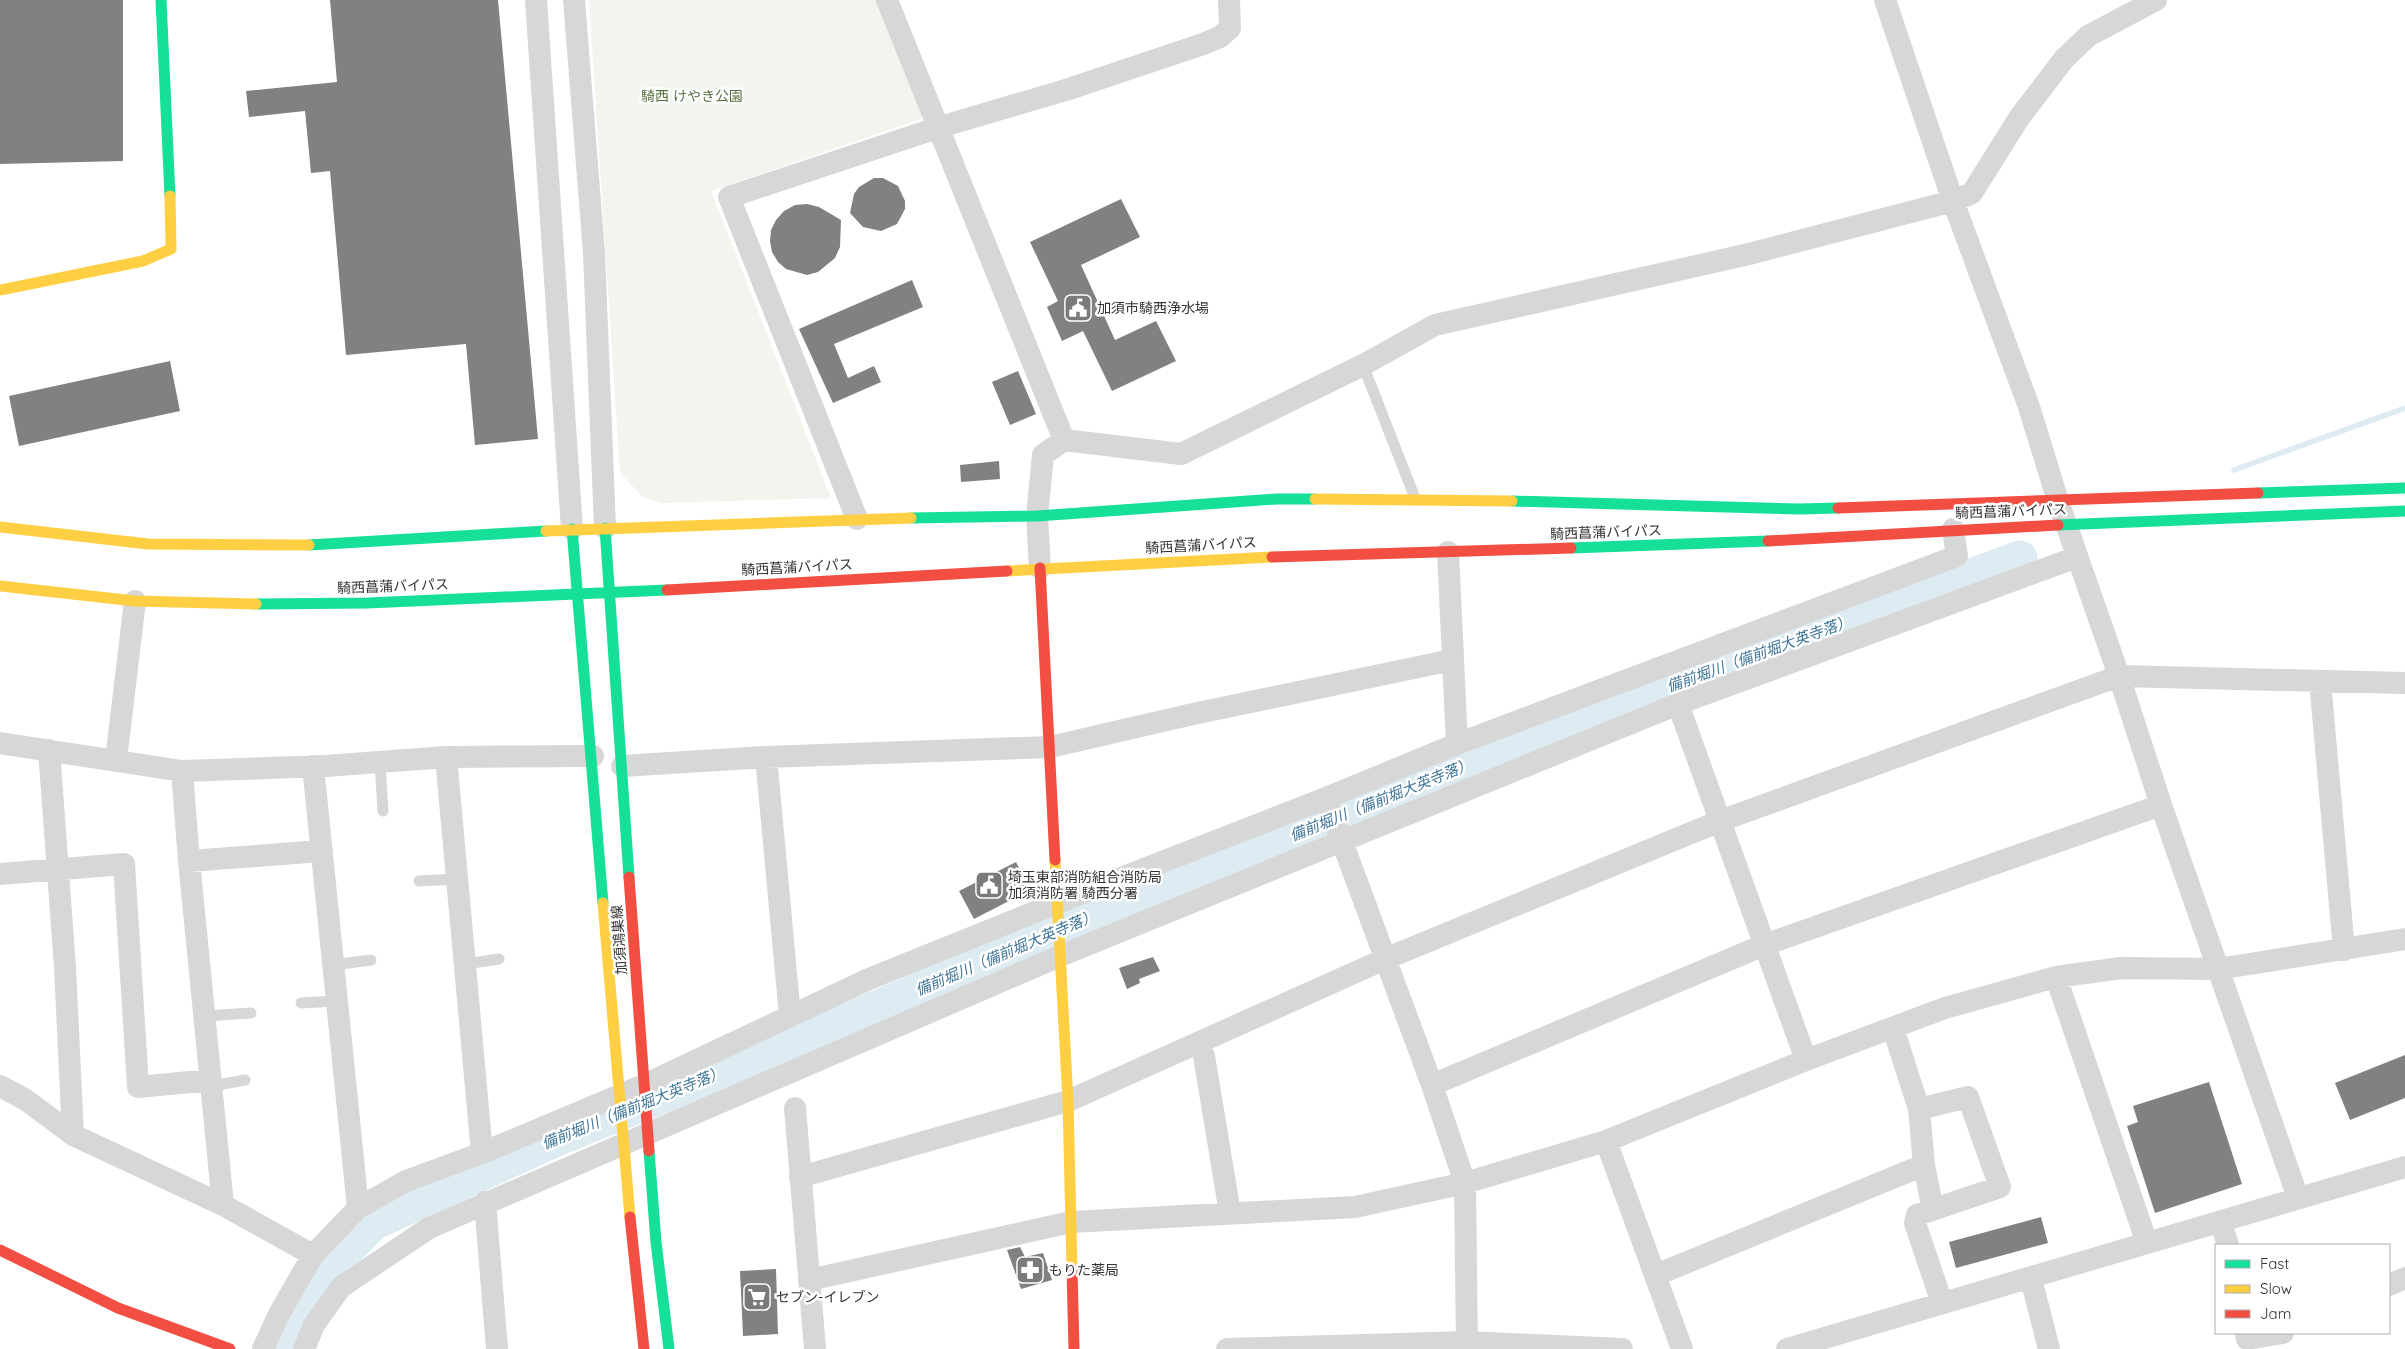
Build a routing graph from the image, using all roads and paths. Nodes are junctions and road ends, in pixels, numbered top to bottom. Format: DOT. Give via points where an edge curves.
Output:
graph roads {
  1 [pos="161,0"];
  2 [pos="536,0"];
  3 [pos="574,0"];
  4 [pos="887,0"];
  5 [pos="1229,0"];
  6 [pos="1885,0"];
  7 [pos="2156,0"];
  8 [pos="940,127"];
  9 [pos="1953,201"];
  10 [pos="0,290"];
  11 [pos="1363,365"];
  12 [pos="1064,440"];
  13 [pos="2405,488"];
  14 [pos="1416,499"];
  15 [pos="2058,501"];
  16 [pos="2405,511"];
  17 [pos="1037,516"];
  18 [pos="857,519"];
  19 [pos="2067,524"];
  20 [pos="0,527"];
  21 [pos="606,528"];
  22 [pos="572,529"];
  23 [pos="1953,529"];
  24 [pos="1448,552"];
  25 [pos="2077,557"];
  26 [pos="1040,568"];
  27 [pos="0,586"];
  28 [pos="608,593"];
  29 [pos="578,595"];
  30 [pos="135,600"];
  31 [pos="1452,660"];
  32 [pos="2119,676"];
  33 [pos="2320,681"];
  34 [pos="2405,683"];
  35 [pos="1678,704"];
  36 [pos="0,743"];
  37 [pos="1457,744"];
  38 [pos="1050,747"];
  39 [pos="49,750"];
  40 [pos="593,756"];
  41 [pos="446,757"];
  42 [pos="766,757"];
  43 [pos="116,760"];
  44 [pos="380,762"];
  45 [pos="313,766"];
  46 [pos="622,766"];
  47 [pos="182,771"];
  48 [pos="1327,801"];
  49 [pos="2161,805"];
  50 [pos="383,811"];
  51 [pos="1720,821"];
  52 [pos="1341,837"];
  53 [pos="322,851"];
  54 [pos="189,861"];
  55 [pos="56,870"];
  56 [pos="0,874"];
  57 [pos="458,879"];
  58 [pos="420,881"];
  59 [pos="1057,903"];
  60 [pos="2405,940"];
  61 [pos="1764,945"];
  62 [pos="2344,950"];
  63 [pos="1060,951"];
  64 [pos="499,959"];
  65 [pos="1385,959"];
  66 [pos="371,960"];
  67 [pos="465,964"];
  68 [pos="334,965"];
  69 [pos="2218,969"];
  70 [pos="2056,977"];
  71 [pos="337,1001"];
  72 [pos="301,1003"];
  73 [pos="251,1013"];
  74 [pos="204,1016"];
  75 [pos="790,1016"];
  76 [pos="1893,1028"];
  77 [pos="1199,1042"];
  78 [pos="1806,1060"];
  79 [pos="245,1080"];
  80 [pos="211,1083"];
  81 [pos="644,1085"];
  82 [pos="1432,1085"];
  83 [pos="0,1086"];
  84 [pos="620,1094"];
  85 [pos="1068,1101"];
  86 [pos="795,1108"];
  87 [pos="1919,1109"];
  88 [pos="648,1128"];
  89 [pos="73,1135"];
  90 [pos="622,1139"];
  91 [pos="1606,1141"];
  92 [pos="482,1153"];
  93 [pos="1924,1165"];
  94 [pos="2405,1168"];
  95 [pos="800,1177"];
  96 [pos="1465,1182"];
  97 [pos="2298,1198"];
  98 [pos="484,1202"];
  99 [pos="224,1205"];
  100 [pos="358,1208"];
  101 [pos="1933,1210"];
  102 [pos="1230,1213"];
  103 [pos="1071,1222"];
  104 [pos="2221,1223"];
  105 [pos="2147,1243"];
  106 [pos="2228,1244"];
  107 [pos="0,1250"];
  108 [pos="314,1255"];
  109 [pos="1656,1275"];
  110 [pos="2030,1278"];
  111 [pos="2405,1278"];
  112 [pos="808,1280"];
  113 [pos="2390,1285"];
  114 [pos="1942,1303"];
  115 [pos="2246,1334"];
  116 [pos="2277,1334"];
  117 [pos="1467,1345"];
  118 [pos="230,1349"];
  119 [pos="263,1349"];
  120 [pos="304,1349"];
  121 [pos="497,1349"];
  122 [pos="644,1349"];
  123 [pos="669,1349"];
  124 [pos="815,1349"];
  125 [pos="1074,1349"];
  126 [pos="1227,1349"];
  127 [pos="1622,1349"];
  128 [pos="1682,1349"];
  129 [pos="1787,1349"];
  130 [pos="2049,1349"];
  1 -- 10 [label="main road" via="172,248 142,262"];
  2 -- 22 [label="street"];
  3 -- 21 [label="street" via="594,253"];
  4 -- 8 [label="street"];
  5 -- 8 [label="street" via="1230,28 1220,37 1069,90"];
  6 -- 9 [label="street"];
  7 -- 9 [label="street" via="2088,36 2064,58 2019,118 1972,193"];
  8 -- 12 [label="street"];
  8 -- 18 [label="street" via="729,197"];
  9 -- 11 [label="street" via="1749,254 1434,325"];
  9 -- 15 [label="street" via="2029,407"];
  11 -- 12 [label="street" via="1181,454"];
  11 -- 14 [label="lane"];
  12 -- 17 [label="street" via="1043,455"];
  13 -- 15 [label="main road, 騎西菖蒲バイパス"];
  14 -- 15 [label="main road, 騎西菖蒲バイパス" via="1799,509"];
  14 -- 17 [label="main road, 騎西菖蒲バイパス" via="1277,499"];
  15 -- 19 [label="street"];
  16 -- 19 [label="main road, 騎西菖蒲バイパス"];
  17 -- 18 [label="main road, 騎西菖蒲バイパス"];
  17 -- 26 [label="street"];
  18 -- 21 [label="main road, 騎西菖蒲バイパス"];
  19 -- 23 [label="main road, 騎西菖蒲バイパス"];
  19 -- 25 [label="street"];
  20 -- 22 [label="main road, 騎西菖蒲バイパス" via="148,544 253,546 336,545"];
  21 -- 22 [label="main road, 騎西菖蒲バイパス"];
  21 -- 28 [label="main road, 加須鴻巣線"];
  22 -- 29 [label="main road, 加須鴻巣線"];
  23 -- 24 [label="main road, 騎西菖蒲バイパス" via="1736,542"];
  23 -- 37 [label="street" via="1957,556"];
  24 -- 26 [label="main road, 騎西菖蒲バイパス" via="1256,557"];
  24 -- 31 [label="street"];
  25 -- 32 [label="street"];
  25 -- 35 [label="street"];
  26 -- 28 [label="main road, 騎西菖蒲バイパス"];
  26 -- 38 [label="main road"];
  27 -- 30 [label="main road, 騎西菖蒲バイパス"];
  28 -- 29 [label="main road, 騎西菖蒲バイパス"];
  28 -- 46 [label="main road, 加須鴻巣線"];
  29 -- 30 [label="main road, 騎西菖蒲バイパス" via="276,604"];
  29 -- 40 [label="main road, 加須鴻巣線"];
  30 -- 43 [label="street"];
  31 -- 37 [label="street"];
  31 -- 38 [label="street"];
  32 -- 33 [label="street"];
  32 -- 49 [label="street"];
  32 -- 51 [label="street"];
  33 -- 34 [label="street"];
  33 -- 62 [label="street"];
  35 -- 51 [label="street"];
  35 -- 52 [label="street"];
  36 -- 39 [label="street"];
  37 -- 48 [label="street"];
  38 -- 42 [label="street"];
  38 -- 59 [label="main road"];
  39 -- 43 [label="street"];
  39 -- 55 [label="street"];
  40 -- 41 [label="street"];
  40 -- 84 [label="main road, 加須鴻巣線"];
  41 -- 44 [label="street"];
  41 -- 57 [label="street"];
  42 -- 46 [label="street"];
  42 -- 75 [label="street"];
  43 -- 47 [label="street"];
  44 -- 45 [label="street"];
  44 -- 50 [label="lane"];
  45 -- 47 [label="street"];
  45 -- 53 [label="street"];
  46 -- 81 [label="main road, 加須鴻巣線"];
  47 -- 54 [label="street"];
  48 -- 52 [label="street"];
  48 -- 59 [label="street"];
  49 -- 61 [label="street"];
  49 -- 69 [label="street"];
  51 -- 61 [label="street"];
  51 -- 65 [label="street"];
  52 -- 63 [label="street"];
  52 -- 65 [label="street"];
  53 -- 54 [label="street"];
  53 -- 68 [label="street"];
  54 -- 74 [label="street"];
  55 -- 56 [label="street"];
  55 -- 80 [label="street" via="124,864 138,1087"];
  55 -- 89 [label="street" via="65,967"];
  57 -- 58 [label="lane"];
  57 -- 67 [label="street"];
  59 -- 63 [label="main road"];
  59 -- 75 [label="street" via="869,979"];
  60 -- 62 [label="street"];
  61 -- 78 [label="street"];
  61 -- 82 [label="street"];
  62 -- 69 [label="street"];
  63 -- 85 [label="main road"];
  63 -- 88 [label="street"];
  64 -- 67 [label="lane"];
  65 -- 77 [label="street"];
  65 -- 82 [label="street"];
  66 -- 68 [label="lane"];
  67 -- 92 [label="street"];
  68 -- 71 [label="street"];
  69 -- 70 [label="street" via="2120,968"];
  69 -- 97 [label="street"];
  70 -- 76 [label="street" via="1945,1008"];
  70 -- 105 [label="street"];
  71 -- 72 [label="lane"];
  71 -- 100 [label="street"];
  73 -- 74 [label="lane"];
  74 -- 80 [label="street"];
  75 -- 81 [label="street"];
  76 -- 78 [label="street"];
  76 -- 87 [label="street"];
  77 -- 85 [label="street"];
  77 -- 102 [label="street"];
  78 -- 91 [label="street"];
  79 -- 80 [label="lane"];
  80 -- 99 [label="street"];
  81 -- 84 [label="street"];
  81 -- 88 [label="main road, 加須鴻巣線"];
  82 -- 96 [label="street"];
  83 -- 89 [label="street" via="26,1100"];
  84 -- 90 [label="main road, 加須鴻巣線"];
  84 -- 92 [label="street"];
  85 -- 95 [label="street"];
  85 -- 103 [label="main road"];
  86 -- 95 [label="street"];
  87 -- 93 [label="street"];
  87 -- 101 [label="street" via="1968,1097 2000,1187"];
  88 -- 90 [label="street"];
  88 -- 123 [label="main road, 加須鴻巣線" via="656,1242"];
  89 -- 99 [label="street"];
  90 -- 98 [label="street"];
  90 -- 122 [label="main road, 加須鴻巣線"];
  91 -- 96 [label="street"];
  91 -- 109 [label="street"];
  92 -- 100 [label="street" via="406,1181"];
  93 -- 101 [label="street"];
  93 -- 109 [label="street"];
  94 -- 97 [label="street"];
  95 -- 112 [label="street"];
  96 -- 102 [label="street" via="1356,1207"];
  96 -- 117 [label="street"];
  97 -- 104 [label="street"];
  98 -- 120 [label="street" via="429,1228 341,1287 314,1324"];
  98 -- 121 [label="street"];
  99 -- 108 [label="street"];
  100 -- 108 [label="street"];
  101 -- 114 [label="street" via="1917,1215 1915,1223"];
  102 -- 103 [label="street"];
  103 -- 112 [label="street"];
  103 -- 125 [label="main road"];
  104 -- 105 [label="street"];
  104 -- 106 [label="street"];
  105 -- 110 [label="street"];
  107 -- 118 [label="main road" via="118,1308"];
  108 -- 119 [label="street" via="279,1314"];
  109 -- 128 [label="street"];
  110 -- 114 [label="street"];
  110 -- 130 [label="street"];
  111 -- 113 [label="street"];
  112 -- 124 [label="street"];
  114 -- 129 [label="street"];
  115 -- 116 [label="street" via="2247,1339"];
  117 -- 126 [label="street"];
  117 -- 127 [label="street"];
}
